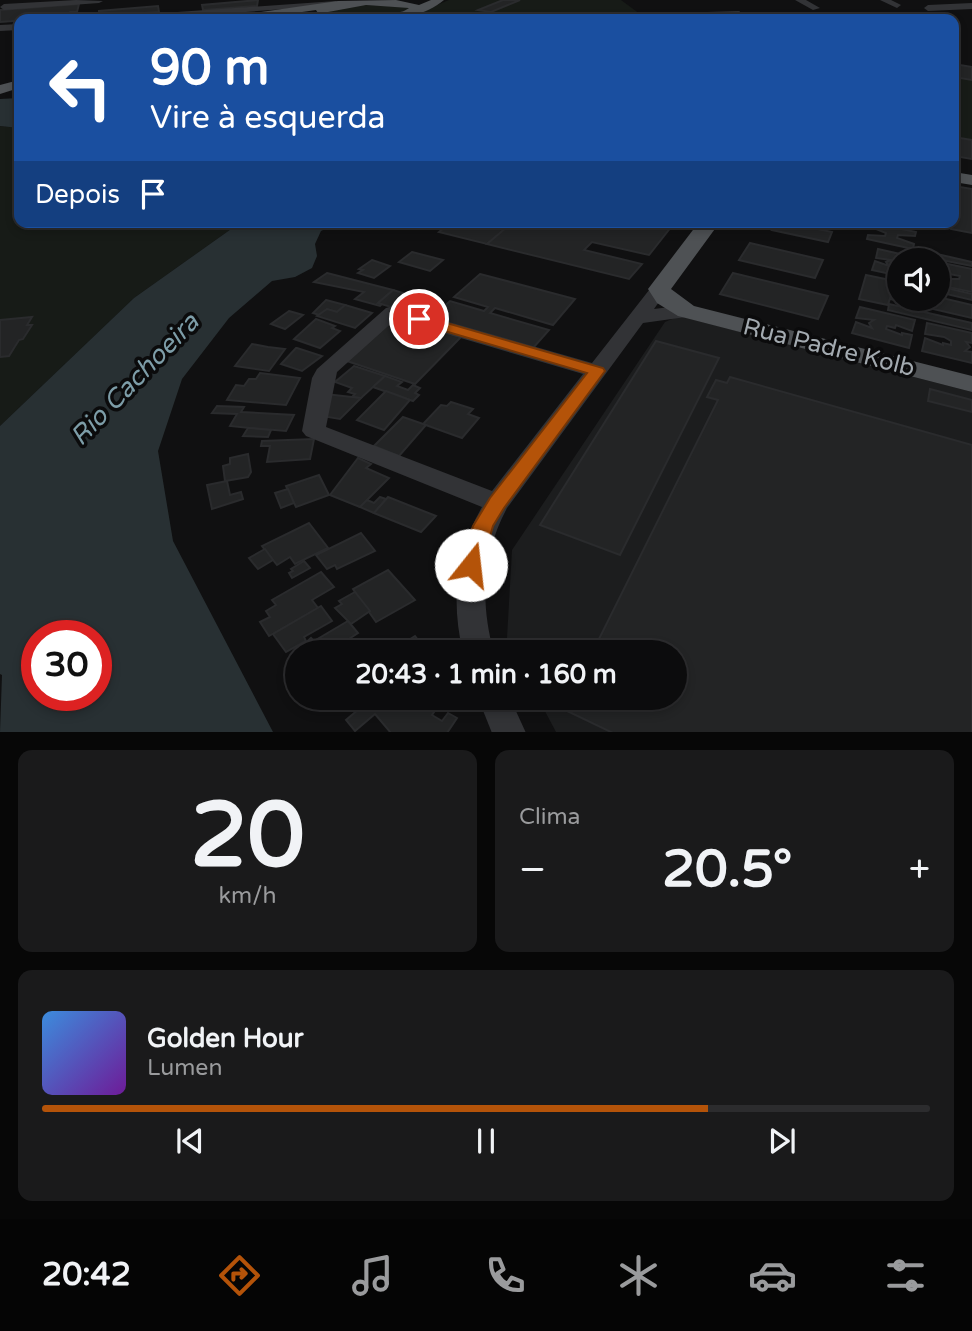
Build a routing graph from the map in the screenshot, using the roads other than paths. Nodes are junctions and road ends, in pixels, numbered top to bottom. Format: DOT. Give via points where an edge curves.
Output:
graph roads {
  1 [pos="13,0"];
  2 [pos="439,0"];
  3 [pos="715,0"];
  4 [pos="799,0"];
  5 [pos="884,0"];
  6 [pos="100,1"];
  7 [pos="354,2"];
  8 [pos="971,2"];
  9 [pos="897,5"];
  10 [pos="271,7"];
  11 [pos="643,8"];
  12 [pos="816,8"];
  13 [pos="928,8"];
  14 [pos="404,9"];
  15 [pos="91,10"];
  16 [pos="188,14"];
  17 [pos="249,14"];
  18 [pos="292,14"];
  19 [pos="327,14"];
  20 [pos="652,14"];
  21 [pos="695,14"];
  22 [pos="705,228"];
  23 [pos="659,289"];
  24 [pos="686,311"];
  25 [pos="636,319"];
  26 [pos="597,371"];
  27 [pos="972,384"];
  28 [pos="497,503"];
  29 [pos="476,640"];
  30 [pos="499,710"];
  31 [pos="509,732"];
  1 -- 6 [label="street" via="4,7"];
  2 -- 14 [label="main road"];
  3 -- 21 [label="street" via="737,13"];
  4 -- 12 [label="street"];
  5 -- 9 [label="street"];
  6 -- 15 [label="street"];
  7 -- 10 [label="street"];
  7 -- 14 [label="main road"];
  7 -- 18 [label="main road"];
  7 -- 19 [label="main road" via="321,11"];
  8 -- 13 [label="street"];
  10 -- 16 [label="street"];
  10 -- 17 [label="main road"];
  11 -- 20 [label="street"];
  22 -- 23 [label="main road"];
  23 -- 24 [label="main road, Rua Padre Kolb" via="664,298"];
  23 -- 25 [label="street"];
  24 -- 25 [label="street, Rua Padre Kolb"];
  24 -- 27 [label="main road, Rua Padre Kolb"];
  25 -- 26 [label="street"];
  26 -- 28 [label="street"];
  26 -- 28 [label="street" via="393,312 328,369 314,431"];
  28 -- 29 [label="street" via="483,526 468,580"];
  30 -- 31 [label="street"];
}
